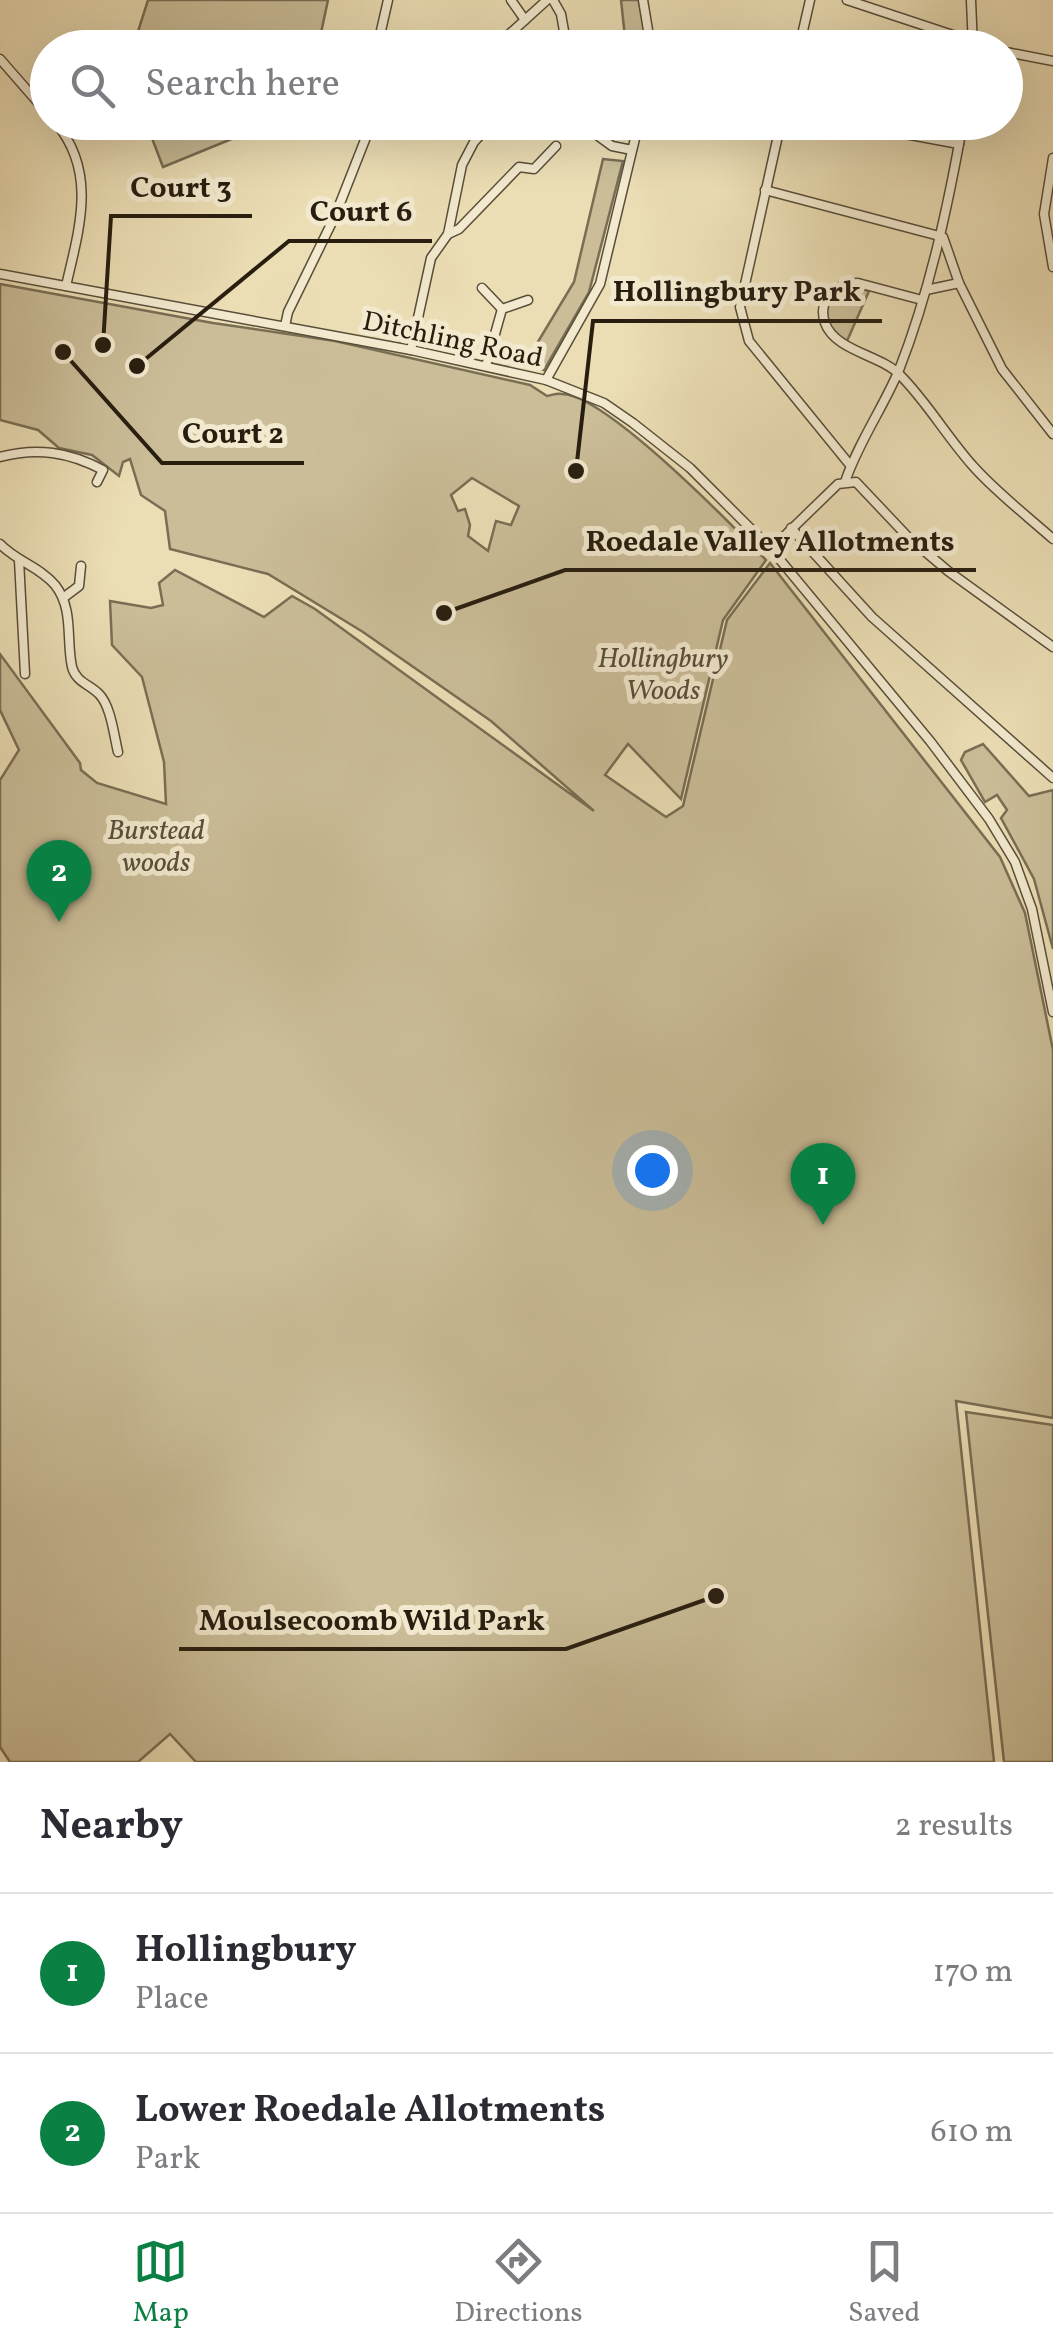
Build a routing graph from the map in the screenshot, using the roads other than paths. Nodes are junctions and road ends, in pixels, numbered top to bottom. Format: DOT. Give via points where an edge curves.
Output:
graph roads {
  1 [pos="388,0"];
  2 [pos="511,0"];
  3 [pos="550,0"];
  4 [pos="644,0"];
  5 [pos="810,0"];
  6 [pos="848,0"];
  7 [pos="970,0"];
  8 [pos="525,20"];
  9 [pos="381,30"];
  10 [pos="514,30"];
  11 [pos="564,30"];
  12 [pos="648,30"];
  13 [pos="803,30"];
  14 [pos="932,30"];
  15 [pos="973,30"];
  16 [pos="1023,57"];
  17 [pos="0,59"];
  18 [pos="1053,61"];
  19 [pos="30,93"];
  20 [pos="68,140"];
  21 [pos="365,140"];
  22 [pos="476,140"];
  23 [pos="604,140"];
  24 [pos="634,140"];
  25 [pos="777,140"];
  26 [pos="937,140"];
  27 [pos="960,140"];
  28 [pos="959,144"];
  29 [pos="556,146"];
  30 [pos="632,150"];
  31 [pos="1053,158"];
  32 [pos="766,190"];
  33 [pos="448,234"];
  34 [pos="939,236"];
  35 [pos="1053,267"];
  36 [pos="0,274"];
  37 [pos="959,283"];
  38 [pos="66,286"];
  39 [pos="482,288"];
  40 [pos="926,290"];
  41 [pos="528,300"];
  42 [pos="922,300"];
  43 [pos="502,309"];
  44 [pos="284,326"];
  45 [pos="411,350"];
  46 [pos="486,366"];
  47 [pos="898,372"];
  48 [pos="546,380"];
  49 [pos="1053,434"];
  50 [pos="0,457"];
  51 [pos="850,465"];
  52 [pos="97,482"];
  53 [pos="845,482"];
  54 [pos="791,528"];
  55 [pos="1053,538"];
  56 [pos="0,544"];
  57 [pos="771,549"];
  58 [pos="19,560"];
  59 [pos="81,566"];
  60 [pos="63,598"];
  61 [pos="1053,647"];
  62 [pos="24,674"];
  63 [pos="118,752"];
  64 [pos="1053,778"];
  65 [pos="1053,1012"];
  1 -- 9 [label="street"];
  2 -- 8 [label="street"];
  3 -- 8 [label="street"];
  3 -- 11 [label="street"];
  4 -- 12 [label="street"];
  5 -- 13 [label="street"];
  6 -- 14 [label="street"];
  7 -- 15 [label="street"];
  8 -- 10 [label="street"];
  16 -- 18 [label="street"];
  17 -- 19 [label="street"];
  20 -- 38 [label="street" via="84,191"];
  21 -- 44 [label="street"];
  22 -- 33 [label="street" via="462,165"];
  23 -- 30 [label="street"];
  24 -- 30 [label="street"];
  25 -- 32 [label="street"];
  26 -- 28 [label="street"];
  27 -- 28 [label="street"];
  28 -- 34 [label="street"];
  29 -- 33 [label="street" via="534,170 519,168"];
  30 -- 48 [label="street" via="600,284"];
  31 -- 35 [label="street" via="1044,214"];
  32 -- 34 [label="street"];
  32 -- 51 [label="street" via="740,307 743,327"];
  33 -- 45 [label="street" via="431,258"];
  34 -- 37 [label="street"];
  34 -- 40 [label="street"];
  36 -- 38 [label="street, Ditchling Road"];
  37 -- 40 [label="street"];
  37 -- 49 [label="street" via="1002,369"];
  38 -- 44 [label="street, Ditchling Road"];
  39 -- 43 [label="street"];
  40 -- 42 [label="street"];
  41 -- 43 [label="street"];
  42 -- 47 [label="street"];
  42 -- 47 [label="street" via="847,283 825,304 830,332"];
  43 -- 46 [label="street"];
  44 -- 45 [label="street, Ditchling Road"];
  45 -- 46 [label="street, Ditchling Road"];
  46 -- 48 [label="street, Ditchling Road"];
  47 -- 51 [label="street"];
  47 -- 55 [label="street" via="975,468"];
  48 -- 57 [label="street, Ditchling Road" via="634,423"];
  50 -- 52 [label="street" via="38,451 72,456 103,470"];
  51 -- 53 [label="street"];
  53 -- 54 [label="street"];
  53 -- 61 [label="street" via="860,484 948,571"];
  54 -- 57 [label="street"];
  54 -- 64 [label="street" via="872,616"];
  56 -- 58 [label="street"];
  57 -- 65 [label="street, Ditchling Road" via="989,819 1032,909"];
  58 -- 60 [label="street"];
  58 -- 62 [label="street"];
  59 -- 60 [label="street" via="80,585"];
  60 -- 63 [label="street" via="73,670 102,698"];
}
